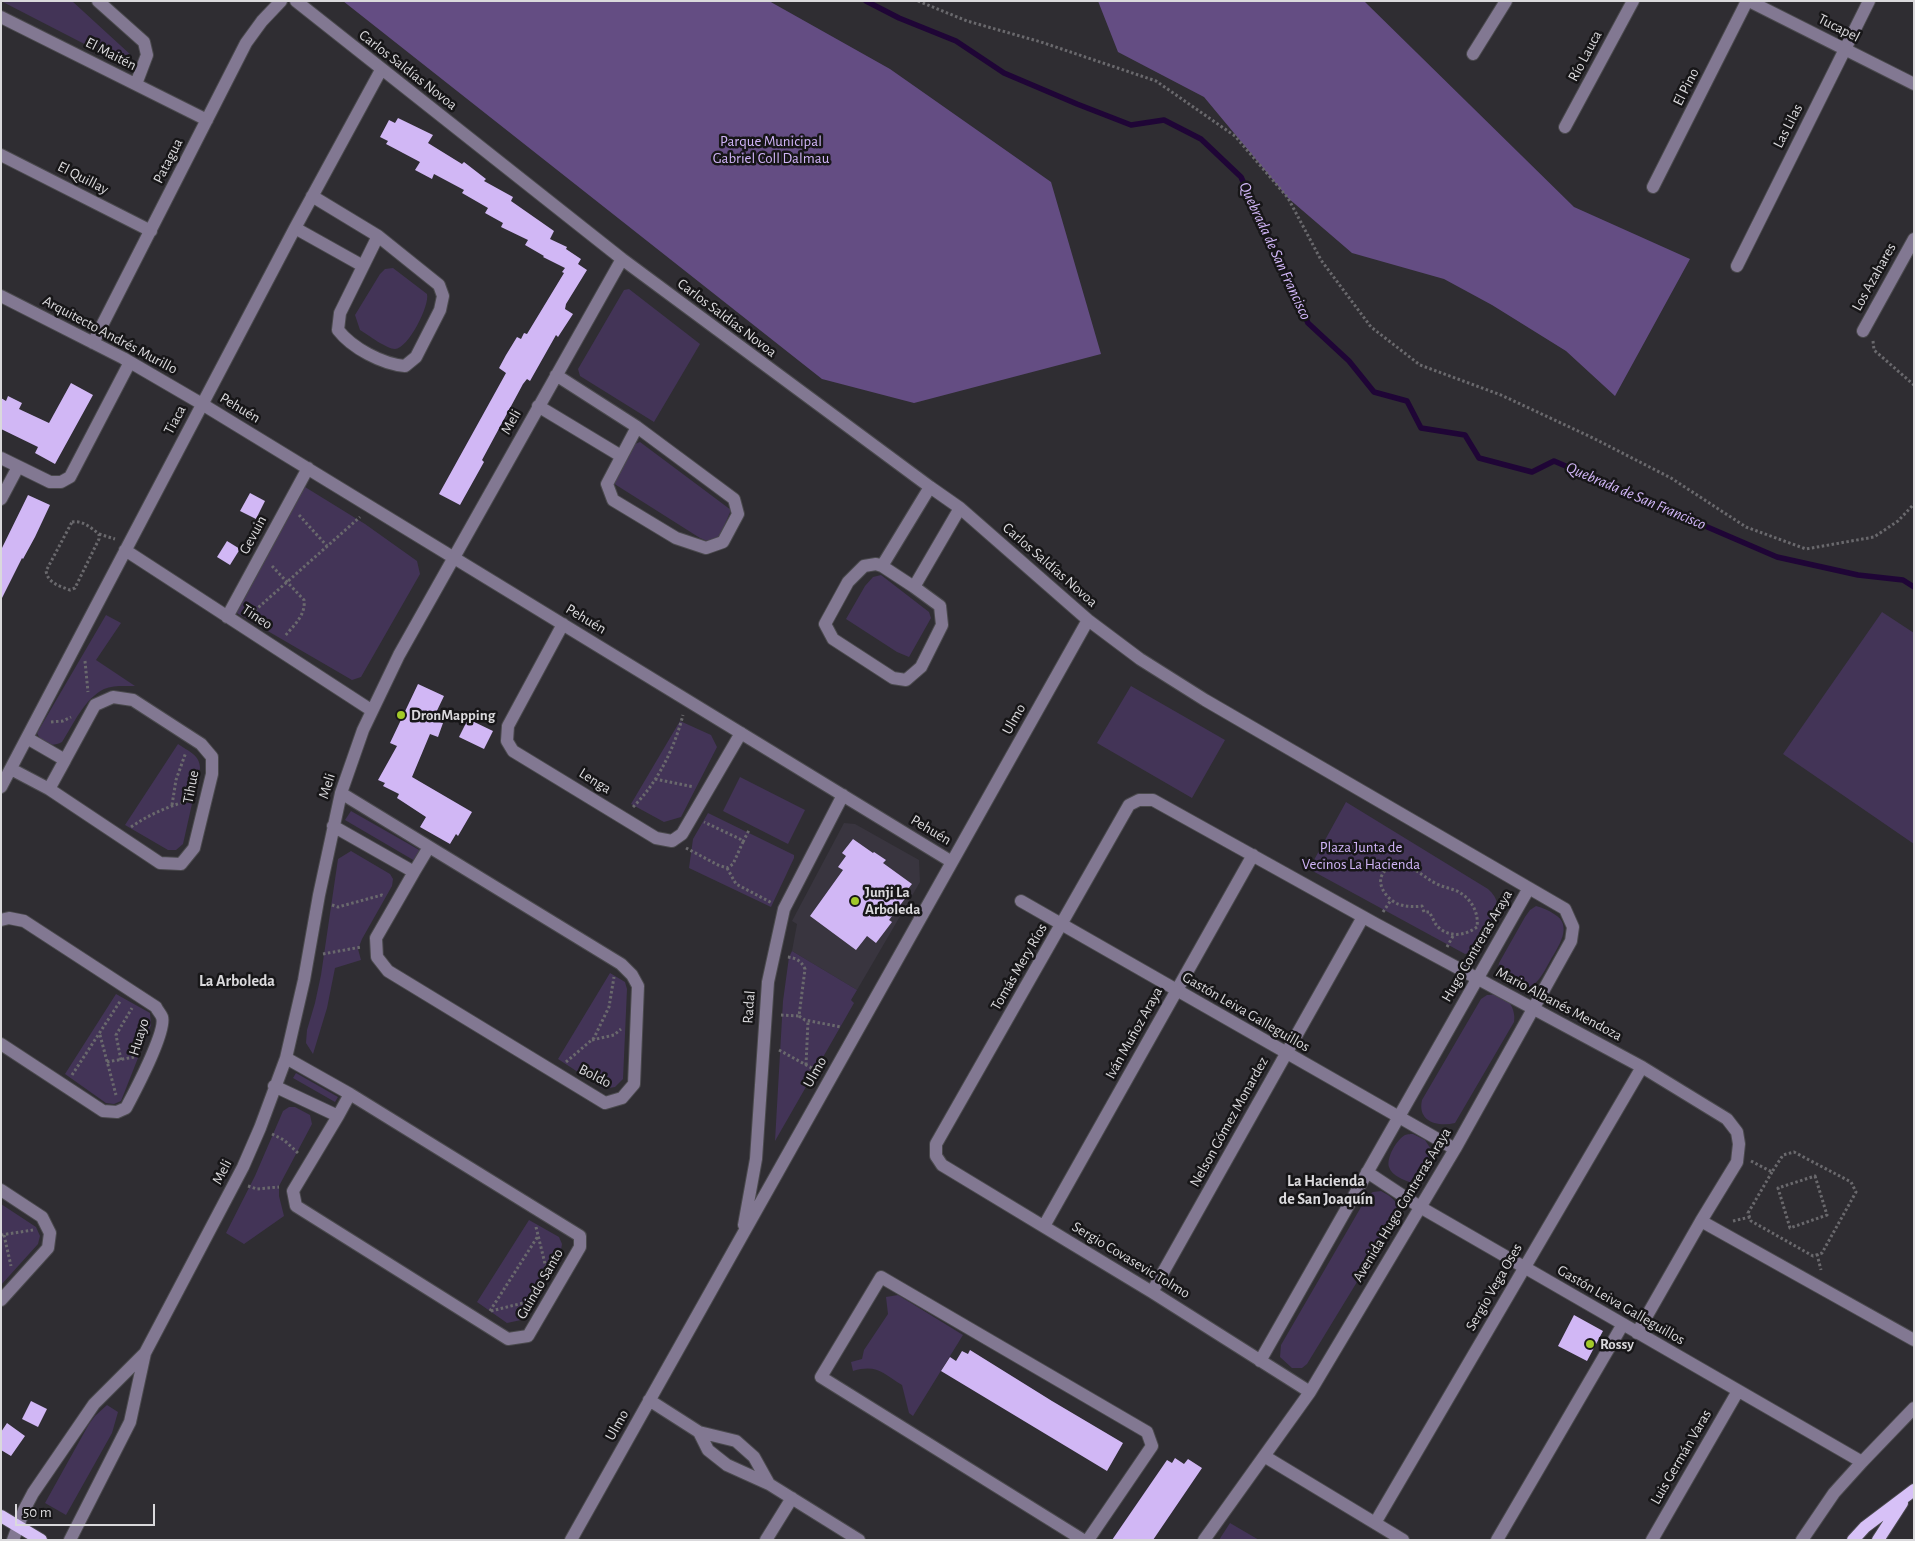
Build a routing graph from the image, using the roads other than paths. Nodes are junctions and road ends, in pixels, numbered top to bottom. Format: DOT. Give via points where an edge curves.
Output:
graph roads {
  1 [pos="98,1"];
  2 [pos="281,1"];
  3 [pos="296,1"];
  4 [pos="1506,1"];
  5 [pos="1633,1"];
  6 [pos="1748,1"];
  7 [pos="1869,1"];
  8 [pos="1,16"];
  9 [pos="1845,49"];
  10 [pos="1473,54"];
  11 [pos="381,70"];
  12 [pos="136,84"];
  13 [pos="1914,84"];
  14 [pos="207,120"];
  15 [pos="1565,127"];
  16 [pos="1,155"];
  17 [pos="1653,187"];
  18 [pos="312,196"];
  19 [pos="295,228"];
  20 [pos="151,231"];
  21 [pos="378,236"];
  22 [pos="1914,239"];
  23 [pos="622,259"];
  24 [pos="363,266"];
  25 [pos="1737,266"];
  26 [pos="1,296"];
  27 [pos="1863,331"];
  28 [pos="93,343"];
  29 [pos="130,362"];
  30 [pos="556,375"];
  31 [pos="202,404"];
  32 [pos="538,406"];
  33 [pos="637,427"];
  34 [pos="621,456"];
  35 [pos="1,458"];
  36 [pos="18,467"];
  37 [pos="308,468"];
  38 [pos="930,488"];
  39 [pos="1,499"];
  40 [pos="960,508"];
  41 [pos="125,550"];
  42 [pos="454,557"];
  43 [pos="882,566"];
  44 [pos="914,587"];
  45 [pos="227,617"];
  46 [pos="1088,620"];
  47 [pos="563,624"];
  48 [pos="1140,659"];
  49 [pos="371,710"];
  50 [pos="741,733"];
  51 [pos="27,738"];
  52 [pos="64,760"];
  53 [pos="11,768"];
  54 [pos="1,787"];
  55 [pos="48,790"];
  56 [pos="341,793"];
  57 [pos="843,795"];
  58 [pos="1138,800"];
  59 [pos="332,826"];
  60 [pos="429,847"];
  61 [pos="1253,855"];
  62 [pos="952,862"];
  63 [pos="414,872"];
  64 [pos="1529,888"];
  65 [pos="1021,901"];
  66 [pos="1363,916"];
  67 [pos="1,920"];
  68 [pos="1062,924"];
  69 [pos="1477,979"];
  70 [pos="1176,991"];
  71 [pos="1532,1009"];
  72 [pos="1,1044"];
  73 [pos="1286,1054"];
  74 [pos="286,1058"];
  75 [pos="1642,1067"];
  76 [pos="274,1086"];
  77 [pos="350,1094"];
  78 [pos="338,1116"];
  79 [pos="1398,1118"];
  80 [pos="1454,1150"];
  81 [pos="936,1156"];
  82 [pos="1367,1172"];
  83 [pos="1,1190"];
  84 [pos="1420,1207"];
  85 [pos="1701,1221"];
  86 [pos="1044,1226"];
  87 [pos="741,1237"];
  88 [pos="1525,1267"];
  89 [pos="1152,1292"];
  90 [pos="1,1300"];
  91 [pos="1622,1324"];
  92 [pos="1637,1332"];
  93 [pos="1914,1340"];
  94 [pos="145,1353"];
  95 [pos="1260,1361"];
  96 [pos="1738,1391"];
  97 [pos="1310,1392"];
  98 [pos="649,1400"];
  99 [pos="1914,1408"];
  100 [pos="699,1432"];
  101 [pos="1264,1456"];
  102 [pos="1862,1462"];
  103 [pos="770,1484"];
  104 [pos="1910,1493"];
  105 [pos="792,1498"];
  106 [pos="1,1516"];
  107 [pos="1375,1524"];
  108 [pos="18,1526"];
  109 [pos="13,1540"];
  110 [pos="41,1540"];
  111 [pos="70,1540"];
  112 [pos="571,1540"];
  113 [pos="766,1540"];
  114 [pos="859,1540"];
  115 [pos="1083,1540"];
  116 [pos="1088,1540"];
  117 [pos="1204,1540"];
  118 [pos="1403,1540"];
  119 [pos="1496,1540"];
  120 [pos="1652,1540"];
  121 [pos="1802,1540"];
  122 [pos="1853,1540"];
  123 [pos="1878,1540"];
  1 -- 12 [label="street" via="144,42 147,54"];
  2 -- 14 [label="street, Patagua" via="253,31"];
  3 -- 11 [label="street, Carlos Saldías Novoa"];
  4 -- 10 [label="street"];
  5 -- 15 [label="street, Río Lauca"];
  6 -- 9 [label="street, Tucapel"];
  6 -- 17 [label="street, El Pino"];
  7 -- 9 [label="street, Las Lilas"];
  8 -- 12 [label="street, El Maitén"];
  9 -- 13 [label="street, Tucapel"];
  9 -- 25 [label="street, Las Lilas"];
  11 -- 18 [label="street, Tiaca"];
  11 -- 23 [label="street, Carlos Saldías Novoa"];
  12 -- 14 [label="street, El Maitén"];
  14 -- 20 [label="street, Patagua"];
  16 -- 20 [label="street, El Quillay"];
  18 -- 19 [label="street, Tiaca"];
  18 -- 21 [label="street"];
  19 -- 24 [label="street"];
  19 -- 31 [label="street, Tiaca"];
  20 -- 28 [label="street, Patagua"];
  21 -- 24 [label="street"];
  21 -- 24 [label="street" via="439,285 442,296 440,310 416,357 405,366 390,365 347,342 338,330 340,313"];
  22 -- 27 [label="street, Los Azahares"];
  23 -- 30 [label="street, Meli"];
  23 -- 38 [label="street, Carlos Saldías Novoa"];
  26 -- 28 [label="street, Arquitecto Andrés Murillo"];
  28 -- 29 [label="street, Arquitecto Andrés Murillo"];
  29 -- 31 [label="street, Arquitecto Andrés Murillo"];
  29 -- 36 [label="street" via="70,476 61,482 50,482"];
  30 -- 32 [label="street, Meli"];
  30 -- 33 [label="street"];
  31 -- 37 [label="street, Pehuén"];
  31 -- 41 [label="street, Tiaca"];
  32 -- 34 [label="street"];
  32 -- 42 [label="street, Meli"];
  33 -- 34 [label="street"];
  33 -- 34 [label="street" via="734,499 738,514 723,542 706,548 676,538 613,500 607,484"];
  35 -- 36 [label="street"];
  36 -- 39 [label="street"];
  37 -- 42 [label="street, Pehuén"];
  37 -- 45 [label="street, Gevuin"];
  38 -- 40 [label="street, Carlos Saldías Novoa"];
  38 -- 43 [label="street"];
  40 -- 44 [label="street"];
  40 -- 46 [label="street, Carlos Saldías Novoa"];
  41 -- 45 [label="street, Tineo"];
  41 -- 51 [label="street, Tiaca"];
  42 -- 47 [label="street, Pehuén"];
  42 -- 49 [label="street, Meli"];
  43 -- 44 [label="street"];
  43 -- 44 [label="street" via="864,566 848,582 826,624 833,639 893,678 906,680 921,667 942,625 940,606"];
  45 -- 49 [label="street, Tineo"];
  46 -- 48 [label="street, Carlos Saldías Novoa"];
  46 -- 62 [label="street, Ulmo"];
  47 -- 50 [label="street, Pehuén"];
  47 -- 50 [label="street, Lenga" via="508,726 507,741 513,750 656,838 672,841 682,834"];
  48 -- 64 [label="street, Hugo Contreras Araya"];
  49 -- 56 [label="street, Meli"];
  50 -- 57 [label="street, Pehuén"];
  51 -- 52 [label="street"];
  51 -- 53 [label="street, Tiaca"];
  52 -- 55 [label="street, Tihue"];
  52 -- 55 [label="street, Tihue" via="95,705 113,697 133,700 202,744 212,757 212,774 194,848 181,864 160,864"];
  53 -- 54 [label="street, Tiaca"];
  53 -- 55 [label="street, Tihue"];
  56 -- 59 [label="street, Meli"];
  56 -- 60 [label="street, Boldo"];
  57 -- 62 [label="street, Pehuén"];
  57 -- 87 [label="street, Radal" via="784,909 768,982 756,1159"];
  58 -- 61 [label="street, Mario Albanés Mendoza" via="1153,800"];
  58 -- 68 [label="street, Tomás Mery Ríos" via="1129,805"];
  59 -- 63 [label="street"];
  59 -- 74 [label="street, Meli"];
  60 -- 63 [label="street"];
  60 -- 63 [label="street, Boldo" via="632,974 638,986 634,1084 622,1098 605,1103 388,971 377,957 376,938"];
  61 -- 66 [label="street, Mario Albanés Mendoza"];
  61 -- 70 [label="street, Iván Muñoz Araya"];
  62 -- 87 [label="street, Ulmo"];
  64 -- 69 [label="street, Hugo Contreras Araya"];
  64 -- 71 [label="street, Avenida Hugo Contreras Araya" via="1565,909 1573,927 1571,941"];
  65 -- 68 [label="street, Gastón Leiva Galleguillos"];
  66 -- 69 [label="street, Mario Albanés Mendoza"];
  66 -- 73 [label="street, Nelson Gómez Monardez"];
  67 -- 72 [label="street, Huayo" via="24,921 156,1007 163,1017 152,1054 126,1108 120,1111 103,1111"];
  68 -- 70 [label="street, Gastón Leiva Galleguillos"];
  68 -- 81 [label="street, Tomás Mery Ríos" via="936,1144"];
  69 -- 71 [label="street, Mario Albanés Mendoza"];
  69 -- 79 [label="street, Hugo Contreras Araya"];
  70 -- 73 [label="street, Gastón Leiva Galleguillos"];
  70 -- 86 [label="street, Iván Muñoz Araya"];
  71 -- 75 [label="street, Mario Albanés Mendoza"];
  71 -- 80 [label="street, Avenida Hugo Contreras Araya"];
  73 -- 79 [label="street, Gastón Leiva Galleguillos"];
  73 -- 89 [label="street, Nelson Gómez Monardez"];
  74 -- 76 [label="street, Meli"];
  74 -- 77 [label="street, Guindo Santo"];
  75 -- 85 [label="street, Mario Albanés Mendoza" via="1727,1119 1737,1132 1737,1162"];
  75 -- 88 [label="street, Sergio Vega Oses"];
  76 -- 78 [label="street"];
  76 -- 94 [label="street, Meli" via="236,1182"];
  77 -- 78 [label="street"];
  77 -- 78 [label="street, Guindo Santo" via="580,1236 580,1247 528,1336 508,1339 296,1206 293,1191"];
  79 -- 80 [label="street, Gastón Leiva Galleguillos"];
  79 -- 82 [label="street, Hugo Contreras Araya"];
  80 -- 84 [label="street, Avenida Hugo Contreras Araya"];
  81 -- 86 [label="street, Sergio Covasevic Tolmo" via="942,1165"];
  82 -- 84 [label="street, Gastón Leiva Galleguillos"];
  82 -- 95 [label="street, Hugo Contreras Araya"];
  83 -- 90 [label="street" via="42,1217 50,1233 48,1248"];
  84 -- 88 [label="street, Gastón Leiva Galleguillos"];
  84 -- 97 [label="street, Avenida Hugo Contreras Araya"];
  85 -- 92 [label="street"];
  85 -- 93 [label="street"];
  86 -- 89 [label="street, Sergio Covasevic Tolmo"];
  87 -- 98 [label="street, Ulmo"];
  88 -- 91 [label="street, Gastón Leiva Galleguillos"];
  88 -- 107 [label="street, Sergio Vega Oses"];
  89 -- 95 [label="street, Sergio Covasevic Tolmo"];
  91 -- 92 [label="street, Gastón Leiva Galleguillos"];
  91 -- 119 [label="street"];
  92 -- 96 [label="street, Gastón Leiva Galleguillos"];
  94 -- 108 [label="street, Meli" via="94,1404 33,1492"];
  94 -- 111 [label="street, Meli" via="130,1422"];
  95 -- 97 [label="street, Sergio Covasevic Tolmo"];
  96 -- 102 [label="street, Gastón Leiva Galleguillos"];
  96 -- 120 [label="street, Luis Germán Varas"];
  97 -- 101 [label="street, Avenida Hugo Contreras Araya"];
  98 -- 100 [label="street"];
  98 -- 112 [label="street, Ulmo"];
  99 -- 102 [label="street"];
  100 -- 103 [label="street" via="708,1450 727,1465"];
  100 -- 103 [label="street" via="736,1441 754,1457"];
  101 -- 107 [label="street"];
  101 -- 117 [label="street, Avenida Hugo Contreras Araya"];
  102 -- 121 [label="street" via="1824,1506"];
  103 -- 105 [label="street"];
  104 -- 122 [label="main road" via="1864,1527"];
  104 -- 123 [label="main road"];
  105 -- 113 [label="street"];
  105 -- 114 [label="street"];
  106 -- 108 [label="main road"];
  107 -- 118 [label="street"];
  108 -- 109 [label="street, Meli"];
  108 -- 110 [label="main road"];
  115 -- 116 [label="street" via="821,1377 881,1277 1147,1432 1152,1446"];
}
